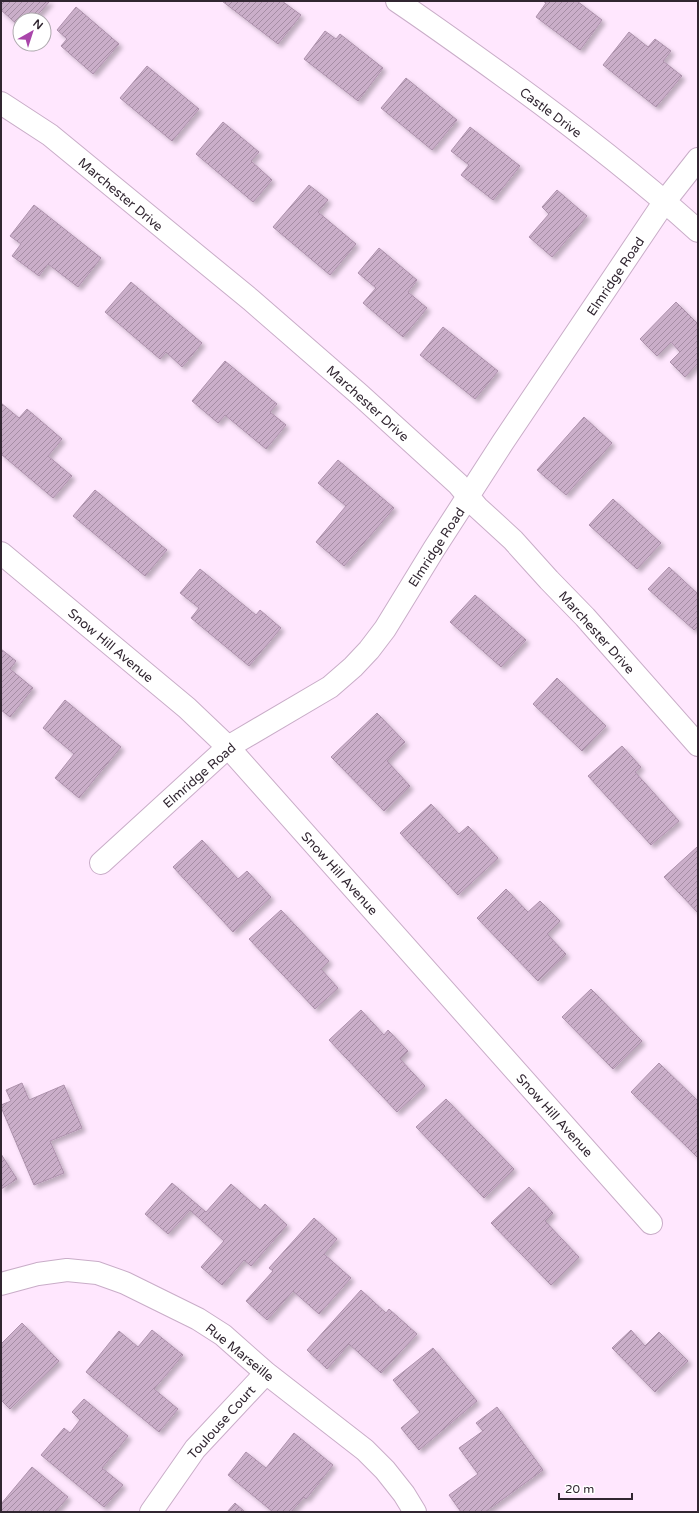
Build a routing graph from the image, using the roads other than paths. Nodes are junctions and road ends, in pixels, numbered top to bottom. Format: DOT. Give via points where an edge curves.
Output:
graph roads {
  1 [pos="397,1"];
  2 [pos="1,103"];
  3 [pos="698,158"];
  4 [pos="665,201"];
  5 [pos="698,231"];
  6 [pos="469,497"];
  7 [pos="1,553"];
  8 [pos="698,745"];
  9 [pos="228,747"];
  10 [pos="101,863"];
  11 [pos="651,1223"];
  12 [pos="1,1284"];
  13 [pos="266,1373"];
  14 [pos="151,1512"];
  15 [pos="415,1512"];
  1 -- 4 [label="street, Castle Drive" via="571,126"];
  2 -- 6 [label="street, Marchester Drive" via="50,135 251,300 359,394"];
  3 -- 4 [label="street, Elmridge Road"];
  4 -- 5 [label="street, Castle Drive"];
  4 -- 6 [label="street, Elmridge Road" via="503,442"];
  6 -- 8 [label="street, Marchester Drive" via="585,616"];
  6 -- 9 [label="street, Elmridge Road" via="385,629 353,668 330,687"];
  7 -- 9 [label="street, Snow Hill Avenue" via="187,708"];
  9 -- 10 [label="street, Elmridge Road"];
  9 -- 11 [label="street, Snow Hill Avenue"];
  12 -- 13 [label="street, Rue Marseille" via="38,1274 67,1270 97,1273 125,1283 198,1319 223,1335"];
  13 -- 14 [label="street, Toulouse Court" via="195,1449"];
  13 -- 15 [label="street, Rue Marseille" via="365,1450 385,1470"];
}
